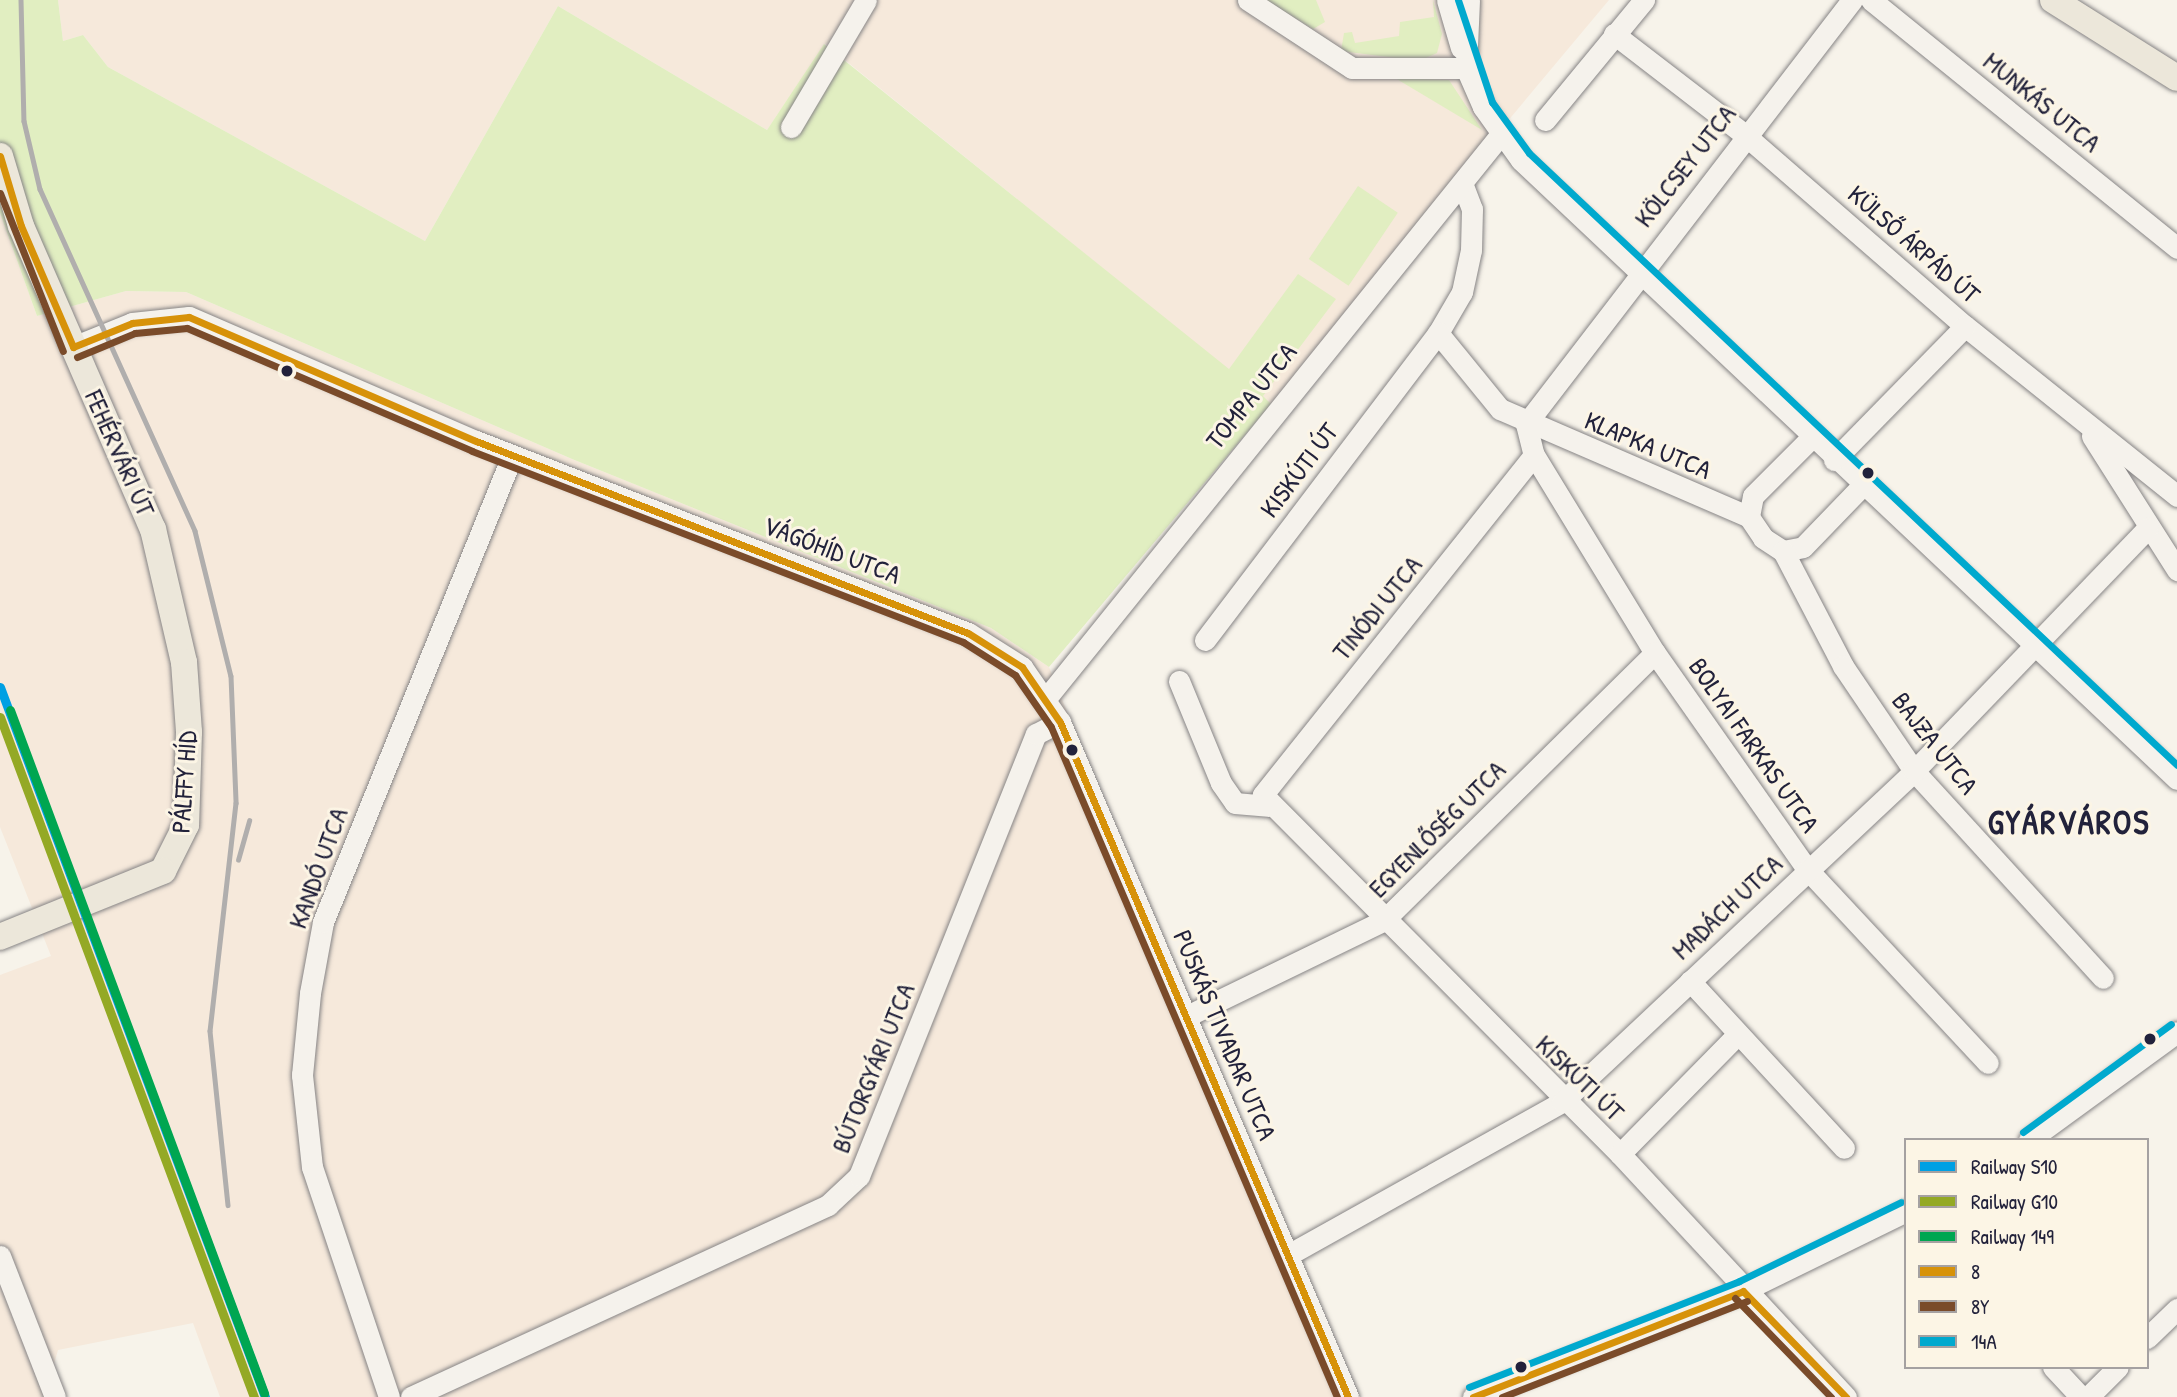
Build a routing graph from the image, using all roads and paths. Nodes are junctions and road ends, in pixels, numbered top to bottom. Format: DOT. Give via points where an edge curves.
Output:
graph roads {
  1 [pos="866,0"];
  2 [pos="1248,0"];
  3 [pos="1447,0"];
  4 [pos="1469,0"];
  5 [pos="1644,0"];
  6 [pos="1852,0"];
  7 [pos="1871,0"];
  8 [pos="2053,0"];
  9 [pos="1614,34"];
  10 [pos="1464,61"];
  11 [pos="2177,78"];
  12 [pos="1545,120"];
  13 [pos="792,127"];
  14 [pos="1501,134"];
  15 [pos="1745,135"];
  16 [pos="0,156"];
  17 [pos="1462,183"];
  18 [pos="2177,248"];
  19 [pos="1640,268"];
  20 [pos="1965,326"];
  21 [pos="1437,333"];
  22 [pos="73,347"];
  23 [pos="2084,422"];
  24 [pos="1526,424"];
  25 [pos="1811,438"];
  26 [pos="1534,455"];
  27 [pos="512,456"];
  28 [pos="1834,460"];
  29 [pos="1861,487"];
  30 [pos="2177,496"];
  31 [pos="1749,517"];
  32 [pos="2148,528"];
  33 [pos="1783,551"];
  34 [pos="2177,570"];
  35 [pos="172,596"];
  36 [pos="1205,640"];
  37 [pos="2033,646"];
  38 [pos="1655,653"];
  39 [pos="1179,681"];
  40 [pos="1048,696"];
  41 [pos="1060,722"];
  42 [pos="1914,771"];
  43 [pos="2177,779"];
  44 [pos="1265,801"];
  45 [pos="1807,869"];
  46 [pos="1383,921"];
  47 [pos="0,937"];
  48 [pos="2103,978"];
  49 [pos="1690,981"];
  50 [pos="1187,1016"];
  51 [pos="2177,1032"];
  52 [pos="1737,1035"];
  53 [pos="1988,1063"];
  54 [pos="1563,1102"];
  55 [pos="2032,1138"];
  56 [pos="1844,1148"];
  57 [pos="1620,1154"];
  58 [pos="1904,1212"];
  59 [pos="0,1255"];
  60 [pos="1288,1255"];
  61 [pos="1743,1291"];
  62 [pos="2177,1308"];
  63 [pos="2149,1336"];
  64 [pos="2055,1369"];
  65 [pos="2116,1369"];
  66 [pos="55,1397"];
  67 [pos="389,1397"];
  68 [pos="411,1397"];
  69 [pos="1348,1397"];
  70 [pos="1473,1397"];
  71 [pos="1846,1397"];
  72 [pos="2081,1397"];
  73 [pos="2088,1397"];
  1 -- 13 [label="street"];
  2 -- 10 [label="street" via="1352,68"];
  3 -- 10 [label="street"];
  4 -- 10 [label="street"];
  5 -- 9 [label="street"];
  6 -- 15 [label="street, KÖLCSEY UTCA"];
  7 -- 18 [label="street, MUNKÁS UTCA"];
  8 -- 11 [label="main road"];
  9 -- 12 [label="street"];
  9 -- 15 [label="street, KÜLSŐ ÁRPÁD ÚT"];
  10 -- 14 [label="street"];
  14 -- 17 [label="street, TOMPA UTCA"];
  14 -- 19 [label="street" via="1521,160"];
  15 -- 19 [label="street, KÖLCSEY UTCA" via="1740,148"];
  15 -- 20 [label="street, KÜLSŐ ÁRPÁD ÚT"];
  16 -- 22 [label="main road, FEHÉRVÁRI ÚT" via="21,226"];
  17 -- 21 [label="street" via="1472,209 1471,250 1462,292"];
  17 -- 40 [label="street, TOMPA UTCA"];
  19 -- 24 [label="street, KÖLCSEY UTCA" via="1539,400"];
  19 -- 25 [label="street"];
  20 -- 23 [label="street, KÜLSŐ ÁRPÁD ÚT"];
  20 -- 28 [label="street"];
  21 -- 24 [label="street" via="1500,409"];
  21 -- 36 [label="street, KISKÚTI ÚT"];
  22 -- 27 [label="street, VÁGÓHÍD UTCA" via="132,323 189,317"];
  22 -- 35 [label="main road, FEHÉRVÁRI ÚT" via="133,475"];
  23 -- 30 [label="street, KÜLSŐ ÁRPÁD ÚT"];
  23 -- 32 [label="street"];
  24 -- 26 [label="street, BOLYAI FARKAS UTCA"];
  24 -- 31 [label="street, KLAPKA UTCA"];
  25 -- 28 [label="street"];
  25 -- 31 [label="street" via="1753,496"];
  26 -- 38 [label="street, BOLYAI FARKAS UTCA"];
  26 -- 44 [label="street, TINÓDI UTCA"];
  27 -- 40 [label="street, VÁGÓHÍD UTCA" via="968,633 1006,654"];
  27 -- 67 [label="street, KANDÓ UTCA" via="323,922 310,993 302,1075 312,1167"];
  28 -- 29 [label="street"];
  29 -- 33 [label="street" via="1803,547"];
  29 -- 37 [label="street"];
  31 -- 33 [label="street, BAJZA UTCA"];
  32 -- 34 [label="street"];
  32 -- 37 [label="street, MADÁCH UTCA"];
  33 -- 42 [label="street, BAJZA UTCA" via="1843,666"];
  35 -- 47 [label="main road, PÁLFFY HÍD" via="189,732 186,825 173,859 151,881"];
  37 -- 42 [label="street, MADÁCH UTCA"];
  37 -- 43 [label="street"];
  38 -- 45 [label="street, BOLYAI FARKAS UTCA"];
  38 -- 46 [label="street, EGYENLŐSÉG UTCA"];
  39 -- 44 [label="street" via="1221,783 1236,803"];
  40 -- 41 [label="street, PUSKÁS TIVADAR UTCA"];
  41 -- 50 [label="street, PUSKÁS TIVADAR UTCA"];
  41 -- 68 [label="street, BÚTORGYÁRI UTCA" via="1036,734 859,1175 828,1205"];
  42 -- 45 [label="street, MADÁCH UTCA"];
  42 -- 48 [label="street, BAJZA UTCA"];
  44 -- 46 [label="street, KISKÚTI ÚT"];
  45 -- 49 [label="street, MADÁCH UTCA"];
  45 -- 53 [label="street, BOLYAI FARKAS UTCA"];
  46 -- 50 [label="street, EGYENLŐSÉG UTCA"];
  46 -- 54 [label="street, KISKÚTI ÚT"];
  49 -- 52 [label="street"];
  49 -- 54 [label="street, MADÁCH UTCA"];
  50 -- 60 [label="street, PUSKÁS TIVADAR UTCA"];
  51 -- 55 [label="street"];
  52 -- 56 [label="street"];
  52 -- 57 [label="street"];
  54 -- 57 [label="street, KISKÚTI ÚT"];
  54 -- 60 [label="street, MADÁCH UTCA"];
  57 -- 61 [label="street, KISKÚTI ÚT"];
  58 -- 61 [label="street"];
  59 -- 66 [label="street"];
  60 -- 69 [label="street, PUSKÁS TIVADAR UTCA"];
  61 -- 70 [label="street"];
  61 -- 71 [label="street, KISKÚTI ÚT"];
  62 -- 63 [label="street"];
  64 -- 72 [label="street"];
  65 -- 73 [label="street"];
}
